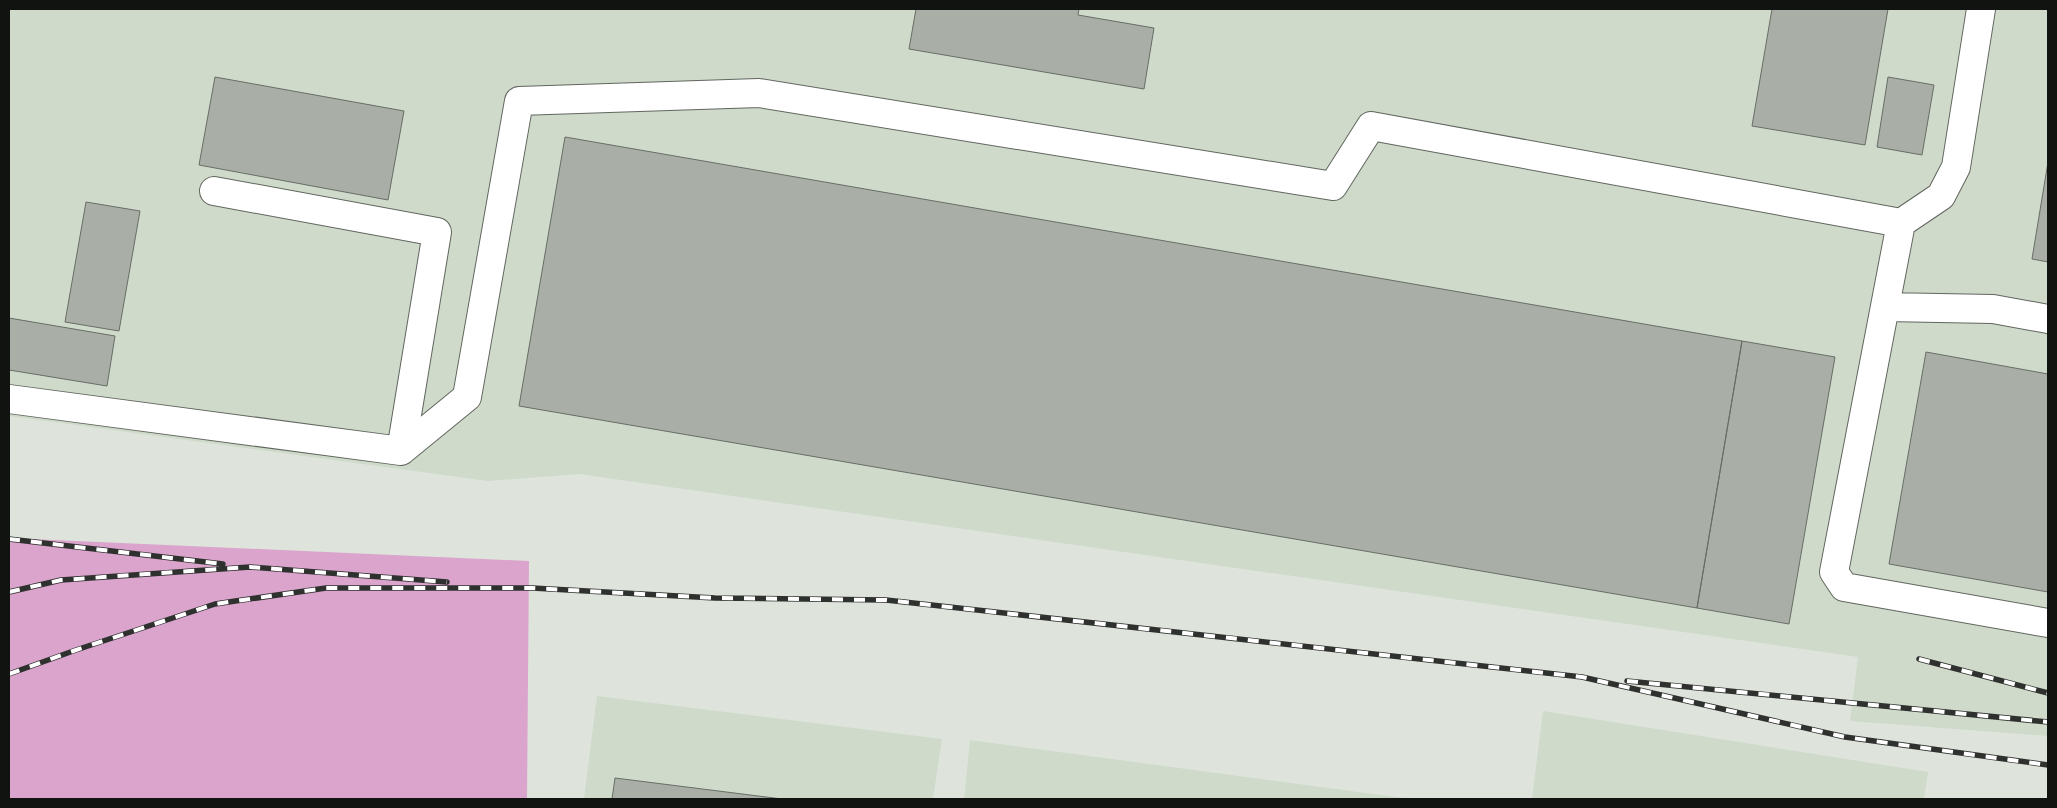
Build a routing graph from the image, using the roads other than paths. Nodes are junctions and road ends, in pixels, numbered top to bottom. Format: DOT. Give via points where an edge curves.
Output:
graph roads {
  1 [pos="1981,9"];
  2 [pos="214,191"];
  3 [pos="1901,223"];
  4 [pos="1885,307"];
  5 [pos="2048,318"];
  6 [pos="9,399"];
  7 [pos="400,451"];
  8 [pos="2048,623"];
  1 -- 3 [label="lane" via="1956,167 1941,196"];
  2 -- 7 [label="lane" via="437,232"];
  3 -- 4 [label="lane"];
  3 -- 7 [label="lane" via="1371,126 1334,186 759,93 520,101 466,396"];
  4 -- 5 [label="lane" via="1993,309"];
  4 -- 8 [label="lane" via="1834,572 1844,587"];
  6 -- 7 [label="lane"];
}
